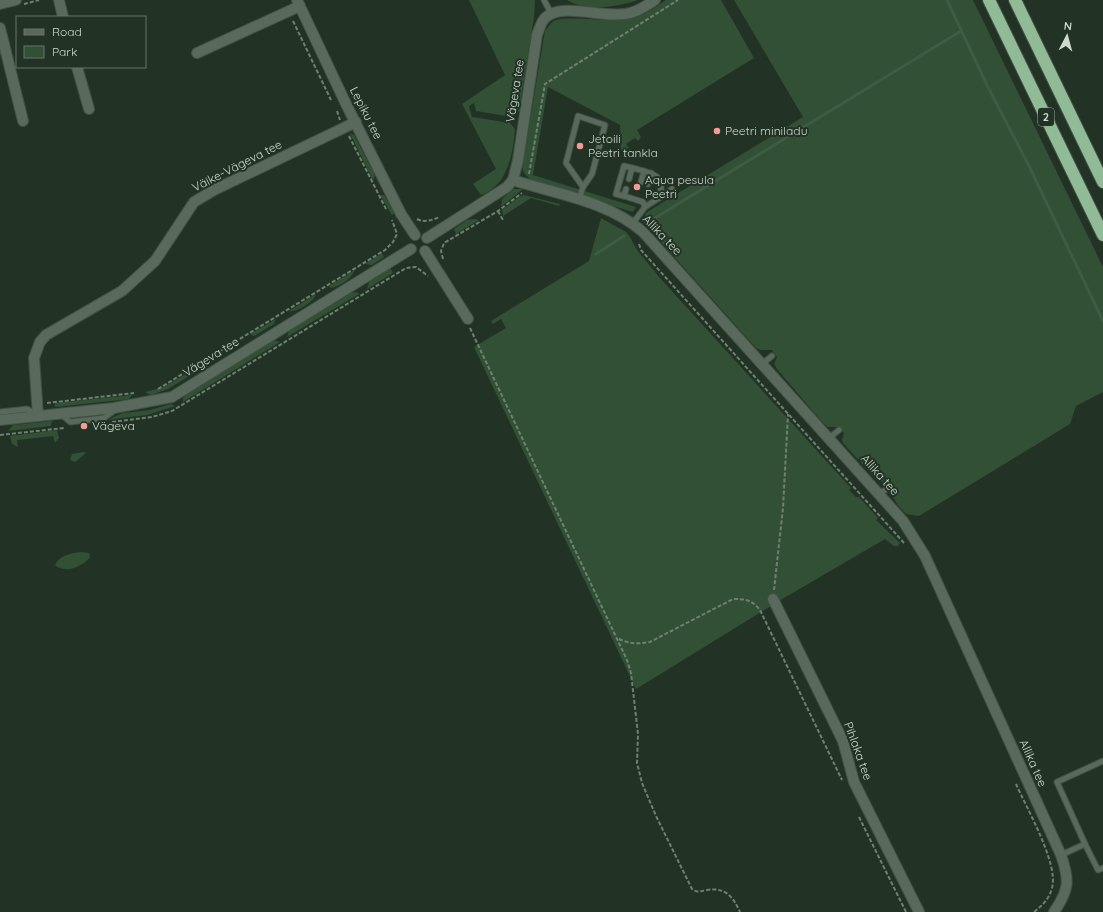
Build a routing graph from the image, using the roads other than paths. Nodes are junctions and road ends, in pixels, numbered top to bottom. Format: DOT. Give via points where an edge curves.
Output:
graph roads {
  1 [pos="16,0"];
  2 [pos="58,0"];
  3 [pos="544,0"];
  4 [pos="655,0"];
  5 [pos="989,0"];
  6 [pos="1014,0"];
  7 [pos="299,3"];
  8 [pos="0,4"];
  9 [pos="551,13"];
  10 [pos="63,16"];
  11 [pos="0,28"];
  12 [pos="197,53"];
  13 [pos="77,68"];
  14 [pos="89,109"];
  15 [pos="23,120"];
  16 [pos="356,122"];
  17 [pos="632,168"];
  18 [pos="644,171"];
  19 [pos="651,173"];
  20 [pos="629,179"];
  21 [pos="513,180"];
  22 [pos="641,182"];
  23 [pos="1103,182"];
  24 [pos="648,184"];
  25 [pos="583,187"];
  26 [pos="626,189"];
  27 [pos="672,189"];
  28 [pos="638,193"];
  29 [pos="645,194"];
  30 [pos="624,196"];
  31 [pos="659,198"];
  32 [pos="579,200"];
  33 [pos="636,200"];
  34 [pos="644,204"];
  35 [pos="633,223"];
  36 [pos="1103,235"];
  37 [pos="415,236"];
  38 [pos="427,238"];
  39 [pos="411,248"];
  40 [pos="425,251"];
  41 [pos="468,319"];
  42 [pos="772,356"];
  43 [pos="762,364"];
  44 [pos="0,412"];
  45 [pos="38,416"];
  46 [pos="0,420"];
  47 [pos="839,430"];
  48 [pos="830,438"];
  49 [pos="890,486"];
  50 [pos="880,494"];
  51 [pos="773,599"];
  52 [pos="1103,760"];
  53 [pos="1085,844"];
  54 [pos="1061,855"];
  55 [pos="1103,868"];
  56 [pos="919,912"];
  57 [pos="1054,912"];
  1 -- 8 [label="street"];
  2 -- 10 [label="street"];
  3 -- 9 [label="lane"];
  4 -- 9 [label="street" via="630,13"];
  5 -- 36 [label="highway, 2"];
  6 -- 23 [label="highway, 2"];
  7 -- 12 [label="street" via="288,12"];
  7 -- 16 [label="street, Lepiku tee"];
  9 -- 21 [label="street, Vägeva tee" via="544,19 537,35"];
  11 -- 15 [label="street"];
  13 -- 14 [label="street"];
  16 -- 37 [label="street, Lepiku tee"];
  16 -- 45 [label="street, Väike-Vägeva tee" via="194,202 155,261 122,291 46,335 36,348 34,358 42,404"];
  17 -- 18 [label="lane"];
  17 -- 20 [label="lane"];
  17 -- 30 [label="lane" via="624,166 616,194"];
  18 -- 19 [label="lane"];
  18 -- 22 [label="lane"];
  19 -- 24 [label="lane"];
  19 -- 31 [label="lane" via="660,181 662,188"];
  21 -- 32 [label="street, Allika tee" via="525,190"];
  21 -- 38 [label="street" via="496,195"];
  25 -- 25 [label="lane" via="592,174 605,125 578,116 566,163"];
  25 -- 32 [label="lane"];
  26 -- 30 [label="lane"];
  27 -- 31 [label="lane"];
  28 -- 33 [label="lane"];
  29 -- 34 [label="lane"];
  30 -- 33 [label="lane"];
  31 -- 34 [label="lane"];
  32 -- 35 [label="street, Allika tee" via="608,209"];
  33 -- 34 [label="lane"];
  34 -- 35 [label="lane"];
  35 -- 43 [label="street, Allika tee"];
  37 -- 38 [label="street" via="423,235"];
  37 -- 39 [label="street" via="410,241"];
  38 -- 40 [label="street" via="429,244"];
  39 -- 40 [label="street" via="416,253"];
  39 -- 45 [label="street, Vägeva tee" via="172,397"];
  40 -- 41 [label="street"];
  42 -- 43 [label="lane"];
  43 -- 48 [label="street, Allika tee"];
  44 -- 45 [label="lane" via="27,409"];
  45 -- 46 [label="street, Vägeva tee"];
  47 -- 48 [label="lane"];
  48 -- 50 [label="street, Allika tee"];
  49 -- 50 [label="lane"];
  50 -- 54 [label="street, Allika tee" via="903,521 925,556"];
  51 -- 56 [label="street, Pihlaka tee" via="843,741 854,782"];
  52 -- 53 [label="lane" via="1057,782"];
  53 -- 54 [label="lane"];
  53 -- 55 [label="lane" via="1098,870"];
  54 -- 57 [label="street, Allika tee" via="1067,889"];
}
